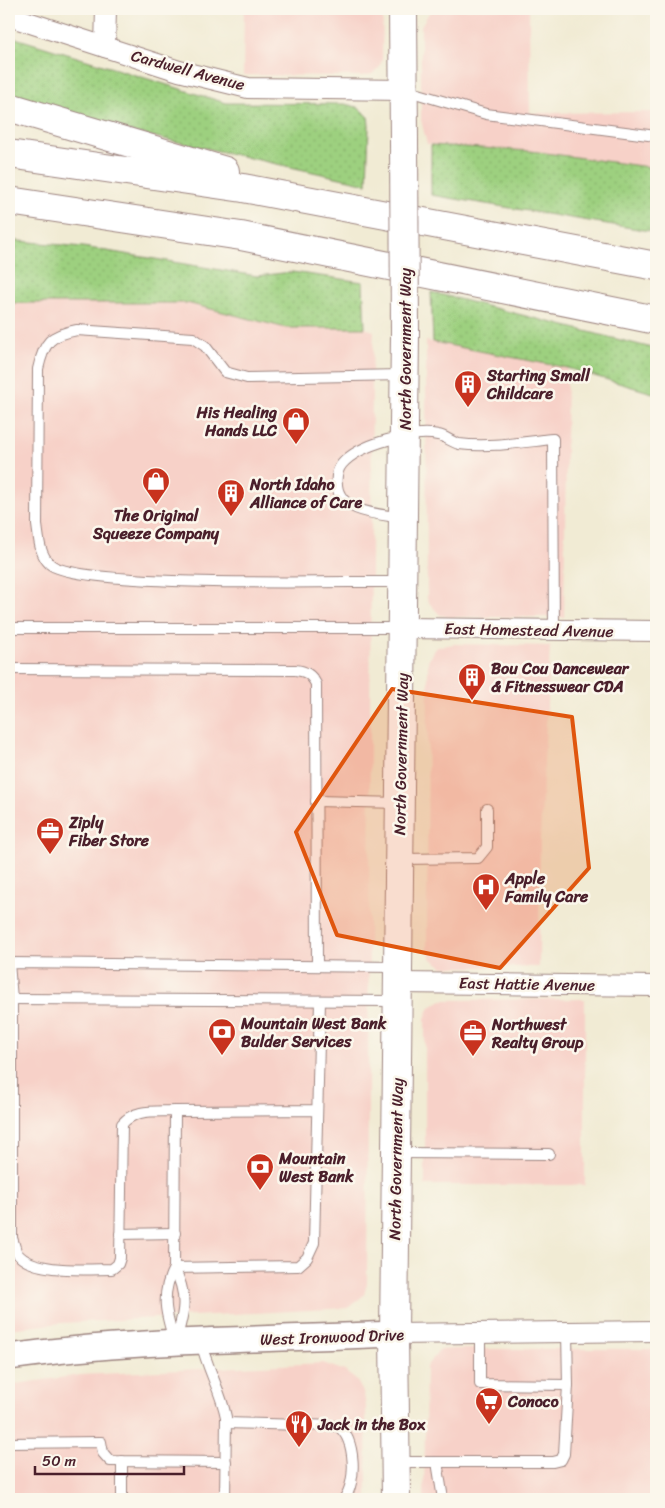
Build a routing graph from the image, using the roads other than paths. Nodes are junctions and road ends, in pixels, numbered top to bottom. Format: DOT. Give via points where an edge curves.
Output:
graph roads {
  1 [pos="106,9"];
  2 [pos="403,9"];
  3 [pos="9,16"];
  4 [pos="106,46"];
  5 [pos="404,90"];
  6 [pos="9,107"];
  7 [pos="656,136"];
  8 [pos="9,154"];
  9 [pos="9,201"];
  10 [pos="317,201"];
  11 [pos="9,218"];
  12 [pos="241,236"];
  13 [pos="656,266"];
  14 [pos="656,320"];
  15 [pos="405,375"];
  16 [pos="404,435"];
  17 [pos="404,518"];
  18 [pos="403,582"];
  19 [pos="9,628"];
  20 [pos="402,628"];
  21 [pos="554,630"];
  22 [pos="656,631"];
  23 [pos="9,669"];
  24 [pos="316,801"];
  25 [pos="400,803"];
  26 [pos="487,809"];
  27 [pos="400,859"];
  28 [pos="317,966"];
  29 [pos="398,983"];
  30 [pos="656,986"];
  31 [pos="10,999"];
  32 [pos="320,1001"];
  33 [pos="175,1110"];
  34 [pos="317,1110"];
  35 [pos="396,1153"];
  36 [pos="549,1154"];
  37 [pos="174,1233"];
  38 [pos="120,1234"];
  39 [pos="174,1268"];
  40 [pos="656,1331"];
  41 [pos="567,1332"];
  42 [pos="480,1333"];
  43 [pos="394,1334"];
  44 [pos="201,1342"];
  45 [pos="174,1343"];
  46 [pos="9,1358"];
  47 [pos="568,1385"];
  48 [pos="226,1423"];
  49 [pos="9,1443"];
  50 [pos="122,1461"];
  51 [pos="226,1462"];
  52 [pos="396,1462"];
  53 [pos="437,1462"];
  54 [pos="122,1499"];
  55 [pos="225,1499"];
  56 [pos="344,1499"];
  57 [pos="396,1499"];
  58 [pos="443,1499"];
  1 -- 4 [label="street"];
  2 -- 5 [label="main road, North Government Way"];
  3 -- 4 [label="street, Cardwell Avenue"];
  4 -- 5 [label="street, Cardwell Avenue" via="179,71 248,88"];
  5 -- 7 [label="lane" via="486,114"];
  5 -- 15 [label="main road, North Government Way, bridge"];
  6 -- 10 [label="main road"];
  8 -- 10 [label="main road"];
  9 -- 12 [label="main road"];
  10 -- 13 [label="main road"];
  11 -- 12 [label="main road"];
  12 -- 14 [label="main road"];
  15 -- 16 [label="main road, North Government Way"];
  15 -- 18 [label="lane" via="247,378 225,372 205,346 193,338 77,330 48,340 41,356 38,379 37,525 41,550 50,564 82,575 181,581"];
  16 -- 17 [label="main road, North Government Way"];
  16 -- 17 [label="lane" via="356,453 342,464 336,479 337,490 352,507"];
  16 -- 21 [label="lane" via="439,435 458,444 553,439"];
  17 -- 18 [label="main road, North Government Way"];
  18 -- 20 [label="main road, North Government Way"];
  19 -- 20 [label="lane"];
  20 -- 21 [label="street, East Homestead Avenue"];
  20 -- 25 [label="main road, North Government Way"];
  21 -- 22 [label="street, East Homestead Avenue"];
  23 -- 24 [label="lane" via="305,671 316,684"];
  24 -- 25 [label="lane"];
  24 -- 28 [label="lane"];
  25 -- 27 [label="main road, North Government Way"];
  26 -- 27 [label="lane" via="487,847 478,858"];
  27 -- 29 [label="main road, North Government Way"];
  28 -- 29 [label="lane"];
  28 -- 31 [label="lane" via="9,963"];
  29 -- 30 [label="street, East Hattie Avenue"];
  29 -- 32 [label="lane"];
  29 -- 35 [label="main road, North Government Way"];
  31 -- 32 [label="lane"];
  31 -- 38 [label="lane" via="12,1238 17,1253 43,1268 112,1269 120,1258"];
  32 -- 34 [label="lane"];
  33 -- 34 [label="lane"];
  33 -- 37 [label="lane"];
  33 -- 38 [label="lane" via="136,1113 128,1116 122,1124"];
  34 -- 39 [label="lane" via="314,1243 307,1258 298,1266"];
  35 -- 36 [label="lane"];
  35 -- 43 [label="main road, North Government Way"];
  37 -- 38 [label="lane"];
  37 -- 39 [label="lane"];
  39 -- 45 [label="lane" via="166,1284 165,1313"];
  39 -- 45 [label="lane" via="183,1284 184,1312"];
  40 -- 41 [label="street, West Ironwood Drive"];
  41 -- 42 [label="street, West Ironwood Drive"];
  41 -- 47 [label="lane"];
  42 -- 43 [label="street, West Ironwood Drive"];
  42 -- 47 [label="lane" via="480,1384"];
  43 -- 44 [label="street, West Ironwood Drive"];
  43 -- 52 [label="main road, North Government Way"];
  44 -- 45 [label="street, West Ironwood Drive"];
  44 -- 48 [label="lane" via="207,1366 224,1405"];
  45 -- 46 [label="street, West Ironwood Drive" via="52,1351"];
  47 -- 53 [label="lane" via="561,1460"];
  48 -- 51 [label="lane"];
  48 -- 56 [label="lane" via="338,1426 350,1442 352,1473 349,1493"];
  49 -- 50 [label="lane" via="101,1442 106,1459"];
  50 -- 51 [label="lane"];
  50 -- 54 [label="lane"];
  51 -- 55 [label="lane"];
  52 -- 53 [label="lane"];
  52 -- 57 [label="main road, North Government Way"];
  53 -- 58 [label="lane"];
}
